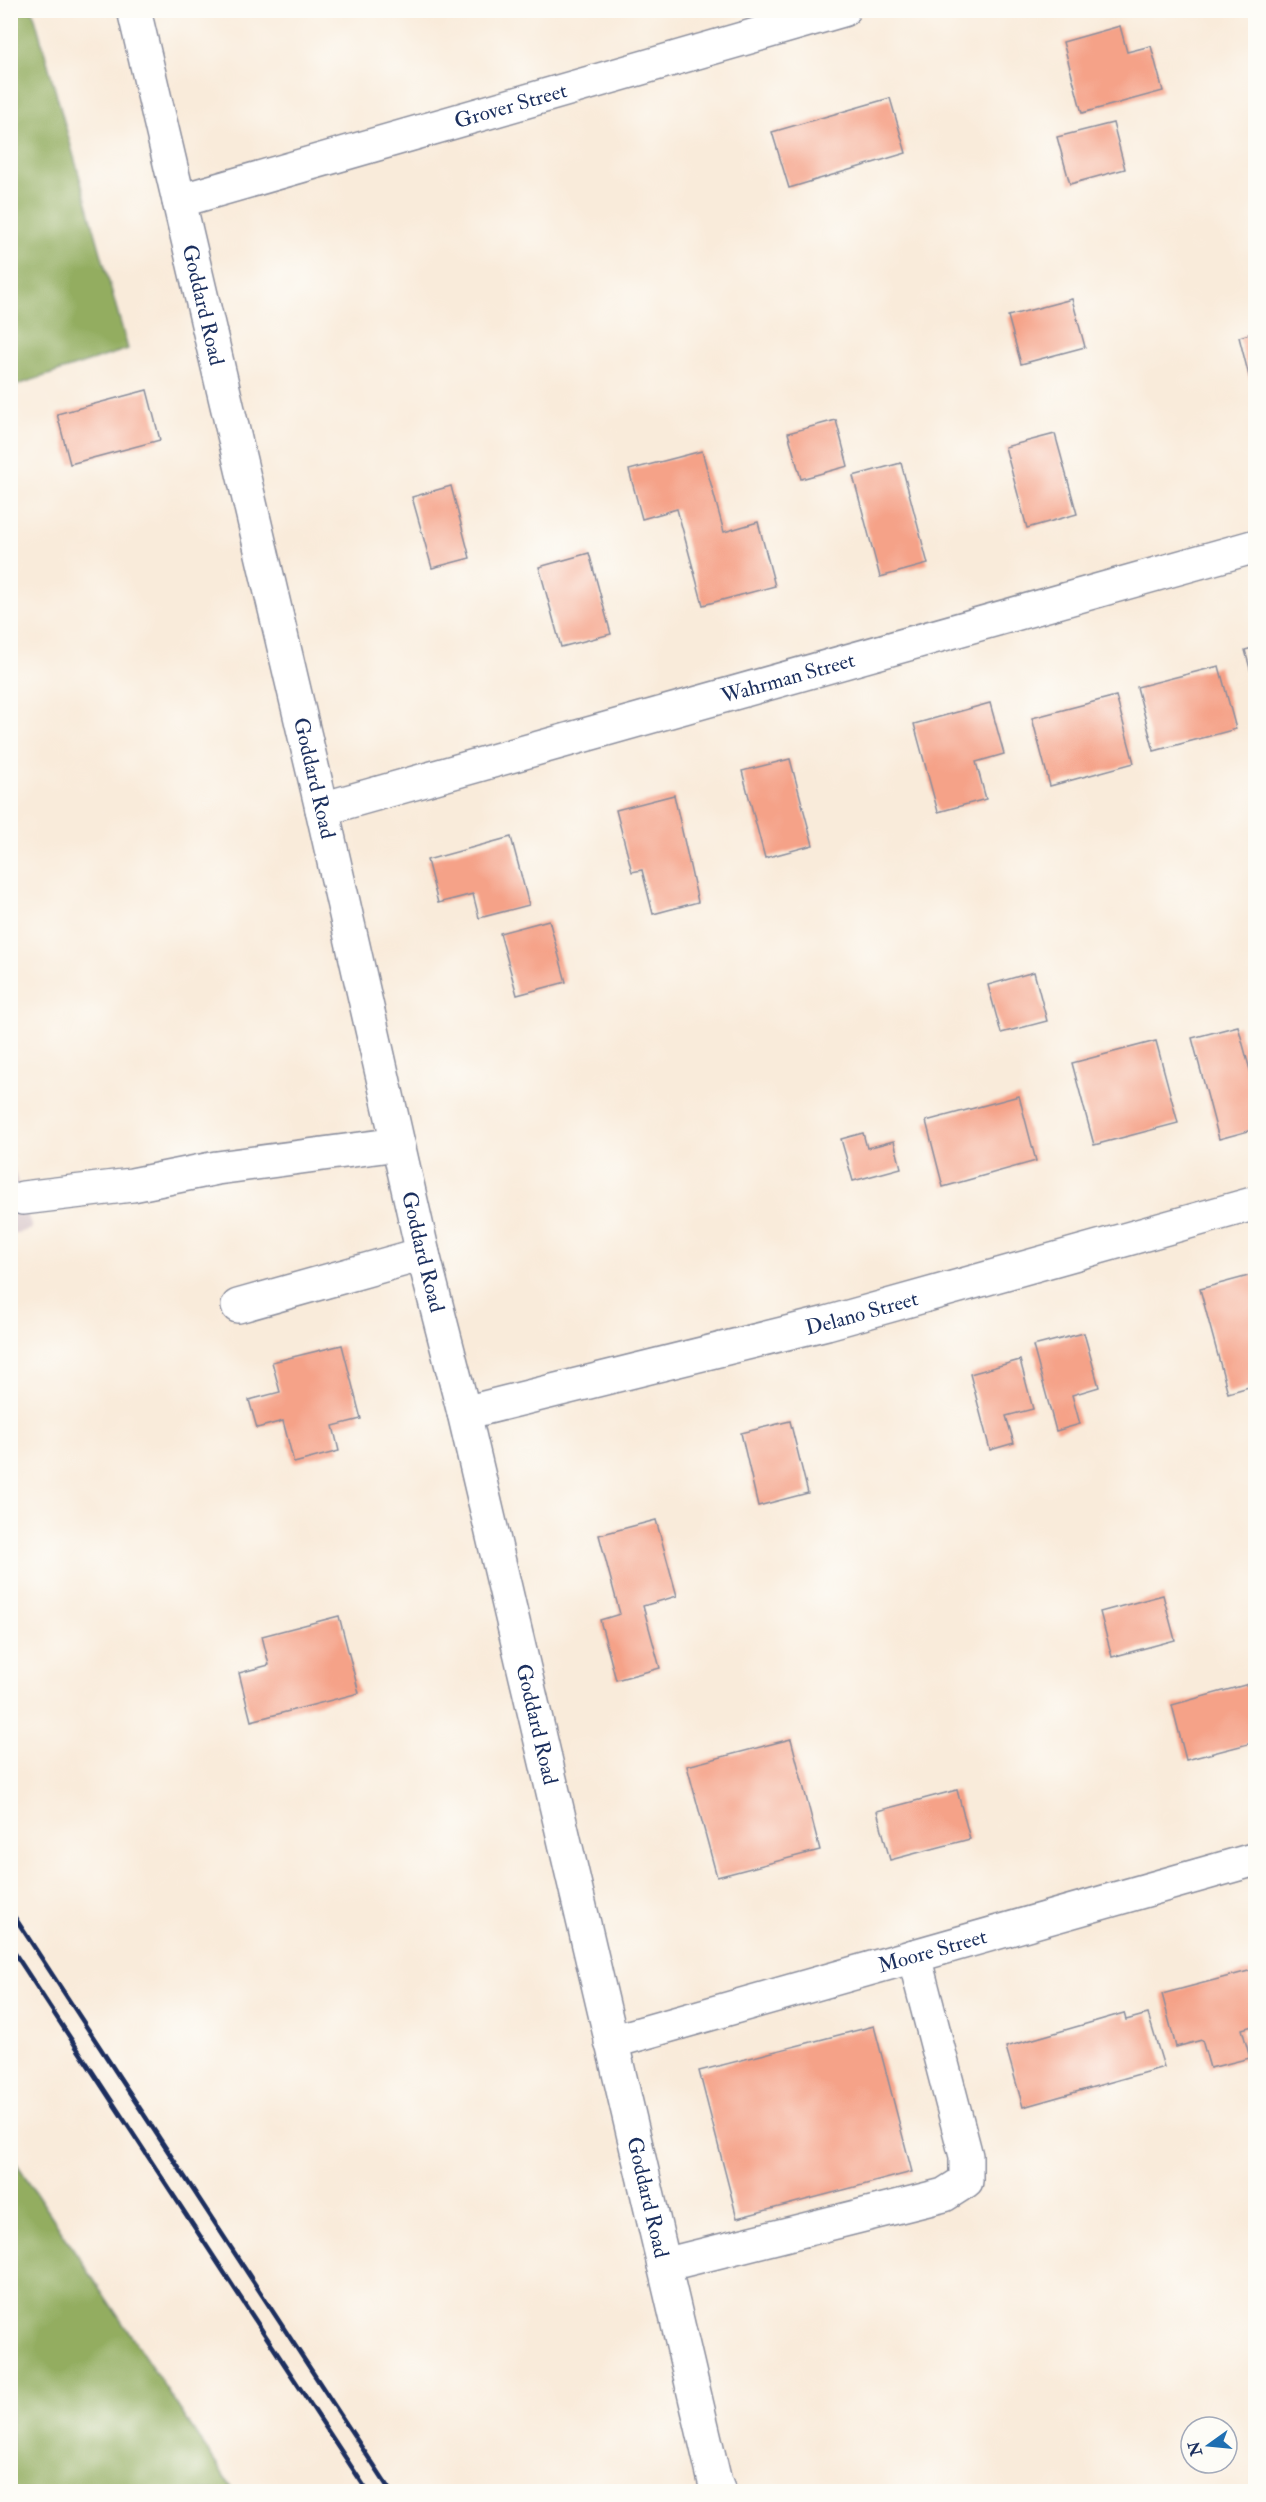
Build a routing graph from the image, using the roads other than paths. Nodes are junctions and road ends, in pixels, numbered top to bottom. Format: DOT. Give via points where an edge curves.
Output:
graph roads {
  1 [pos="134,10"];
  2 [pos="843,10"];
  3 [pos="179,201"];
  4 [pos="1256,546"];
  5 [pos="322,809"];
  6 [pos="398,1144"];
  7 [pos="23,1198"];
  8 [pos="1256,1203"];
  9 [pos="423,1254"];
  10 [pos="238,1306"];
  11 [pos="464,1413"];
  12 [pos="1256,1859"];
  13 [pos="914,1956"];
  14 [pos="611,2042"];
  15 [pos="664,2265"];
  16 [pos="719,2492"];
  1 -- 3 [label="street, Goddard Road"];
  2 -- 3 [label="street, Grover Street"];
  3 -- 5 [label="street, Goddard Road"];
  4 -- 5 [label="street, Wahrman Street"];
  5 -- 6 [label="street, Goddard Road"];
  6 -- 7 [label="street"];
  6 -- 9 [label="street, Goddard Road"];
  8 -- 11 [label="street, Delano Street" via="827,1323"];
  9 -- 10 [label="street"];
  9 -- 11 [label="street, Goddard Road"];
  11 -- 14 [label="street, Goddard Road"];
  12 -- 13 [label="street, Moore Street"];
  13 -- 14 [label="street, Moore Street"];
  13 -- 15 [label="street" via="966,2156 966,2181 944,2195"];
  14 -- 15 [label="street, Goddard Road"];
  15 -- 16 [label="street, Goddard Road"];
}
